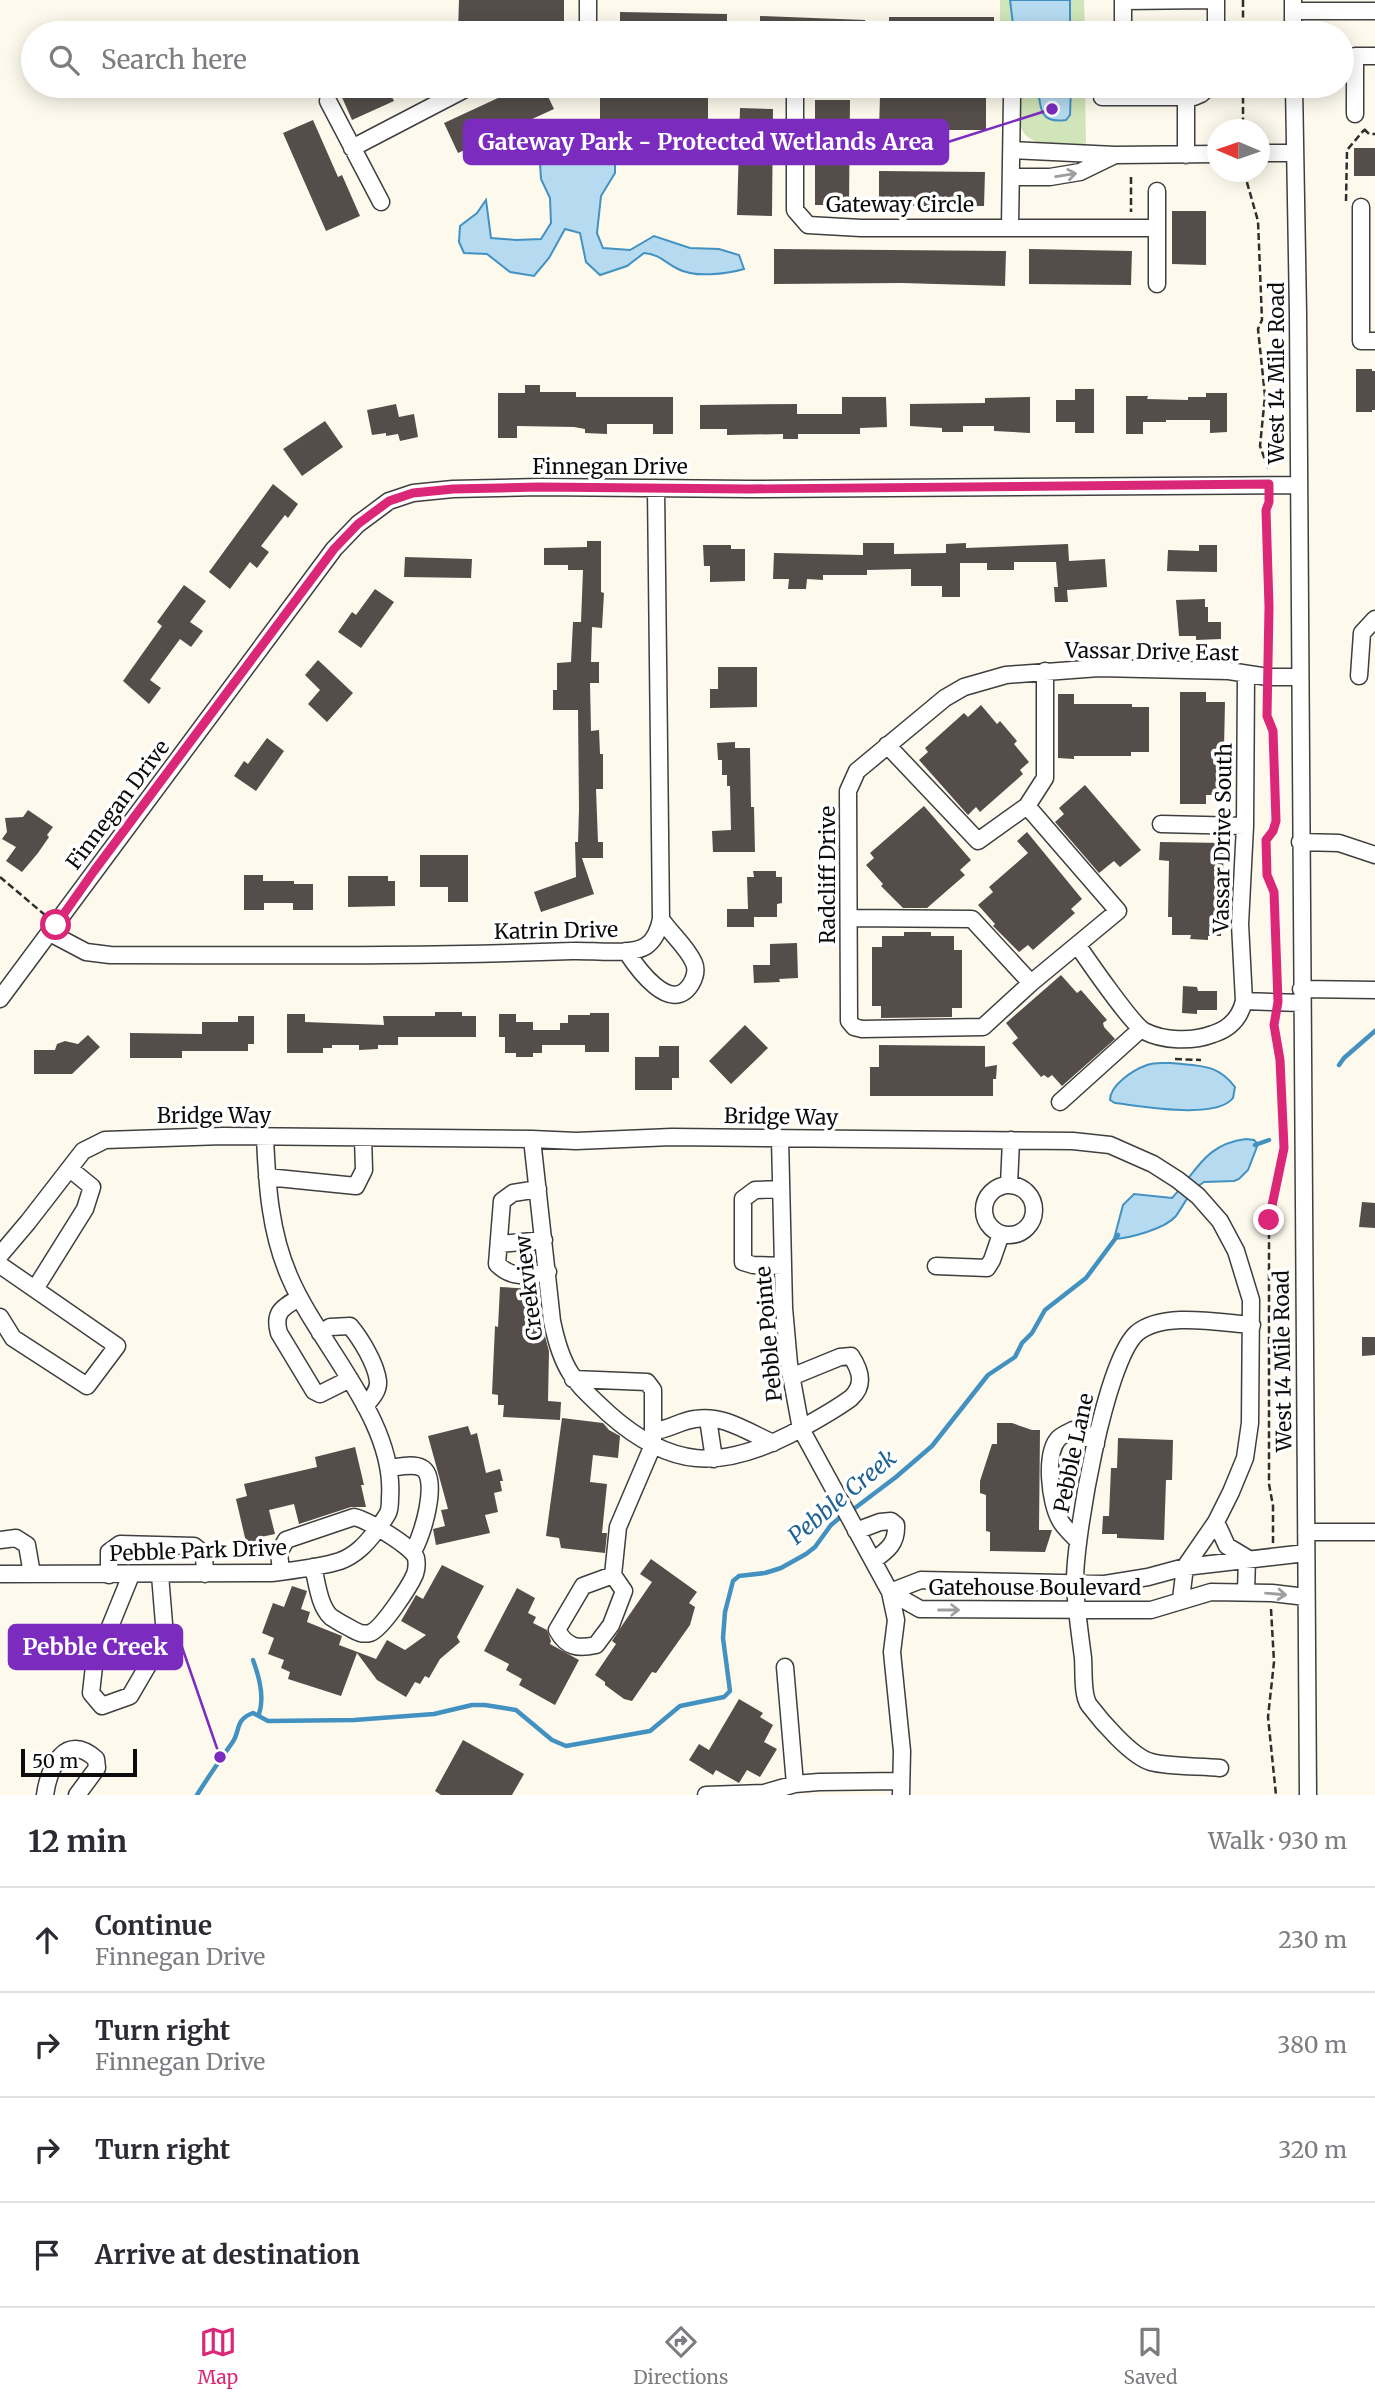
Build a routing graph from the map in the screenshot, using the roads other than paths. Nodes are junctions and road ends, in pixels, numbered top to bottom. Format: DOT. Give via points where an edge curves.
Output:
graph roads {
  1 [pos="588,0"];
  2 [pos="1214,0"];
  3 [pos="1293,6"];
  4 [pos="1375,11"];
  5 [pos="587,21"];
  6 [pos="1122,21"];
  7 [pos="1215,21"];
  8 [pos="1375,56"];
  9 [pos="448,98"];
  10 [pos="795,98"];
  11 [pos="1012,98"];
  12 [pos="1186,98"];
  13 [pos="1294,98"];
  14 [pos="328,101"];
  15 [pos="1355,114"];
  16 [pos="352,148"];
  17 [pos="1012,150"];
  18 [pos="1270,153"];
  19 [pos="1294,153"];
  20 [pos="1207,154"];
  21 [pos="1115,155"];
  22 [pos="1186,155"];
  23 [pos="1012,177"];
  24 [pos="1157,191"];
  25 [pos="381,202"];
  26 [pos="1361,207"];
  27 [pos="1010,226"];
  28 [pos="1157,228"];
  29 [pos="1157,284"];
  30 [pos="1375,341"];
  31 [pos="1298,485"];
  32 [pos="656,488"];
  33 [pos="1375,619"];
  34 [pos="1045,671"];
  35 [pos="1246,675"];
  36 [pos="1359,676"];
  37 [pos="1299,677"];
  38 [pos="887,746"];
  39 [pos="1027,806"];
  40 [pos="1161,824"];
  41 [pos="1245,826"];
  42 [pos="1300,842"];
  43 [pos="1375,855"];
  44 [pos="849,918"];
  45 [pos="661,919"];
  46 [pos="53,929"];
  47 [pos="1078,946"];
  48 [pos="626,951"];
  49 [pos="1031,983"];
  50 [pos="1375,990"];
  51 [pos="1301,996"];
  52 [pos="0,999"];
  53 [pos="1244,1001"];
  54 [pos="1141,1029"];
  55 [pos="1060,1102"];
  56 [pos="265,1137"];
  57 [pos="363,1138"];
  58 [pos="780,1138"];
  59 [pos="532,1139"];
  60 [pos="1010,1140"];
  61 [pos="70,1169"];
  62 [pos="267,1177"];
  63 [pos="1009,1185"];
  64 [pos="538,1189"];
  65 [pos="781,1189"];
  66 [pos="1001,1234"];
  67 [pos="544,1241"];
  68 [pos="499,1244"];
  69 [pos="0,1255"];
  70 [pos="0,1265"];
  71 [pos="783,1266"];
  72 [pos="936,1266"];
  73 [pos="548,1272"];
  74 [pos="35,1289"];
  75 [pos="299,1298"];
  76 [pos="0,1317"];
  77 [pos="1252,1325"];
  78 [pos="320,1333"];
  79 [pos="791,1377"];
  80 [pos="350,1379"];
  81 [pos="573,1379"];
  82 [pos="366,1406"];
  83 [pos="708,1419"];
  84 [pos="801,1429"];
  85 [pos="653,1438"];
  86 [pos="773,1443"];
  87 [pos="1096,1444"];
  88 [pos="714,1459"];
  89 [pos="390,1468"];
  90 [pos="1216,1522"];
  91 [pos="377,1529"];
  92 [pos="856,1531"];
  93 [pos="1306,1532"];
  94 [pos="1375,1532"];
  95 [pos="0,1540"];
  96 [pos="1078,1541"];
  97 [pos="413,1551"];
  98 [pos="1306,1553"];
  99 [pos="1247,1558"];
  100 [pos="874,1560"];
  101 [pos="313,1567"];
  102 [pos="1185,1567"];
  103 [pos="282,1571"];
  104 [pos="0,1574"];
  105 [pos="32,1574"];
  106 [pos="205,1574"];
  107 [pos="109,1575"];
  108 [pos="131,1575"];
  109 [pos="160,1575"];
  110 [pos="613,1575"];
  111 [pos="1075,1584"];
  112 [pos="890,1591"];
  113 [pos="1245,1592"];
  114 [pos="1306,1597"];
  115 [pos="1181,1599"];
  116 [pos="1078,1611"];
  117 [pos="785,1667"];
  118 [pos="1220,1768"];
  119 [pos="795,1784"];
  120 [pos="901,1788"];
  121 [pos="45,1795"];
  122 [pos="77,1795"];
  123 [pos="706,1795"];
  124 [pos="1308,1795"];
  1 -- 5 [label="street"];
  2 -- 6 [label="street" via="1123,1"];
  2 -- 7 [label="street"];
  3 -- 4 [label="street"];
  8 -- 15 [label="street" via="1355,56"];
  9 -- 16 [label="street"];
  10 -- 27 [label="street, Gateway Circle" via="795,210 808,225"];
  11 -- 17 [label="street"];
  12 -- 22 [label="street"];
  13 -- 19 [label="street, West 14 Mile Road"];
  14 -- 16 [label="street"];
  16 -- 25 [label="street"];
  17 -- 21 [label="street"];
  17 -- 23 [label="street"];
  18 -- 19 [label="street"];
  19 -- 31 [label="street, West 14 Mile Road"];
  20 -- 22 [label="street"];
  21 -- 22 [label="street"];
  23 -- 21 [label="street, one-way" via="1080,172"];
  23 -- 27 [label="street"];
  24 -- 28 [label="street"];
  26 -- 30 [label="street" via="1361,341"];
  27 -- 28 [label="street, Gateway Circle"];
  28 -- 29 [label="street"];
  31 -- 32 [label="street, Finnegan Drive"];
  31 -- 37 [label="street, West 14 Mile Road"];
  32 -- 45 [label="street"];
  32 -- 46 [label="street, Finnegan Drive" via="453,489 389,501 334,549"];
  33 -- 36 [label="street" via="1362,634"];
  34 -- 35 [label="street, Vassar Drive East" via="1099,668"];
  34 -- 38 [label="street, Radcliff Drive" via="1006,675 964,687"];
  34 -- 39 [label="street" via="1045,778"];
  35 -- 37 [label="street, Vassar Drive East"];
  35 -- 41 [label="street, Vassar Drive South"];
  37 -- 42 [label="street, West 14 Mile Road"];
  38 -- 39 [label="street" via="978,841"];
  38 -- 44 [label="street, Radcliff Drive" via="857,771 848,791"];
  39 -- 47 [label="street" via="1118,911"];
  40 -- 41 [label="street"];
  41 -- 53 [label="street, Vassar Drive South" via="1240,924"];
  42 -- 43 [label="street" via="1339,843"];
  42 -- 51 [label="street, West 14 Mile Road"];
  44 -- 49 [label="street" via="972,919"];
  44 -- 49 [label="street, Radcliff Drive" via="849,1021 854,1027 983,1027"];
  45 -- 48 [label="street, Katrin Drive" via="659,931 646,947"];
  45 -- 48 [label="street" via="695,965 689,987 672,994 659,990"];
  46 -- 48 [label="street, Katrin Drive" via="86,952 110,956"];
  46 -- 52 [label="street, Finnegan Drive"];
  47 -- 49 [label="street"];
  47 -- 54 [label="street"];
  50 -- 51 [label="street"];
  51 -- 53 [label="street" via="1278,1002"];
  51 -- 93 [label="street, West 14 Mile Road"];
  53 -- 54 [label="street" via="1236,1020 1207,1036 1158,1037"];
  54 -- 55 [label="street"];
  56 -- 57 [label="street, Bridge Way"];
  56 -- 61 [label="street, Bridge Way" via="105,1140 83,1151"];
  56 -- 62 [label="street, Pebble Park Drive"];
  57 -- 59 [label="street, Bridge Way"];
  57 -- 62 [label="street" via="364,1170 356,1186"];
  58 -- 59 [label="street, Bridge Way"];
  58 -- 60 [label="street, Bridge Way"];
  58 -- 65 [label="street, Pebble Pointe"];
  59 -- 64 [label="street, Creekview"];
  60 -- 63 [label="street"];
  60 -- 77 [label="street, Bridge Way" via="1110,1145 1178,1180 1220,1221 1236,1251 1251,1300"];
  61 -- 69 [label="street, Bridge Way"];
  61 -- 74 [label="street" via="88,1182 91,1195"];
  62 -- 75 [label="street, Pebble Park Drive" via="274,1236"];
  63 -- 66 [label="street" via="989,1195 984,1210 989,1225"];
  63 -- 66 [label="street" via="1026,1191 1034,1214 1017,1234"];
  64 -- 67 [label="street, Creekview"];
  64 -- 68 [label="street" via="513,1193 502,1201"];
  65 -- 71 [label="street, Pebble Pointe"];
  65 -- 71 [label="street" via="755,1190 743,1199 743,1262"];
  66 -- 72 [label="street" via="987,1268"];
  67 -- 68 [label="street"];
  67 -- 73 [label="street, Creekview"];
  68 -- 73 [label="street" via="497,1264 506,1273"];
  70 -- 74 [label="street"];
  71 -- 79 [label="street, Pebble Pointe"];
  73 -- 81 [label="street, Creekview" via="558,1351"];
  74 -- 76 [label="street" via="117,1346 87,1387 13,1338"];
  75 -- 78 [label="street, Pebble Park Drive"];
  75 -- 80 [label="street" via="281,1308 276,1324 314,1391 327,1392"];
  77 -- 87 [label="street, Pebble Lane" via="1164,1321 1134,1337 1117,1365"];
  77 -- 90 [label="street, Bridge Way" via="1245,1458"];
  78 -- 80 [label="street, Pebble Park Drive"];
  78 -- 82 [label="street" via="350,1326 361,1339 378,1382"];
  79 -- 84 [label="street, Pebble Pointe"];
  79 -- 84 [label="street, Creekview" via="840,1357 851,1356 859,1368 858,1392"];
  80 -- 82 [label="street, Pebble Park Drive"];
  81 -- 85 [label="street, Creekview" via="620,1423"];
  81 -- 85 [label="street" via="647,1382 653,1390"];
  82 -- 89 [label="street, Pebble Park Drive"];
  83 -- 85 [label="street" via="696,1419"];
  83 -- 86 [label="street" via="725,1420"];
  83 -- 88 [label="street"];
  84 -- 86 [label="street, Creekview"];
  84 -- 92 [label="street, Pebble Pointe"];
  85 -- 88 [label="street, Creekview" via="676,1454"];
  85 -- 110 [label="street" via="618,1527"];
  86 -- 88 [label="street, Creekview" via="739,1456"];
  87 -- 96 [label="street, Pebble Lane"];
  87 -- 96 [label="street" via="1073,1430 1059,1438 1050,1462 1054,1505 1059,1519"];
  89 -- 91 [label="street, Pebble Park Drive" via="390,1511"];
  89 -- 97 [label="street" via="418,1467 430,1476 419,1542"];
  90 -- 99 [label="street" via="1227,1546"];
  90 -- 102 [label="street, Bridge Way"];
  91 -- 97 [label="street"];
  91 -- 101 [label="street, Pebble Park Drive" via="364,1547 341,1561"];
  91 -- 103 [label="street" via="354,1517 286,1540 279,1553"];
  92 -- 100 [label="street, Pebble Pointe"];
  92 -- 100 [label="street" via="880,1522 896,1525 890,1548"];
  93 -- 94 [label="street"];
  93 -- 98 [label="street, West 14 Mile Road"];
  95 -- 105 [label="street" via="16,1538 27,1545"];
  96 -- 111 [label="street, Pebble Lane"];
  97 -- 101 [label="street" via="415,1576 381,1626 365,1634 330,1616"];
  98 -- 99 [label="street, Gatehouse Boulevard"];
  98 -- 114 [label="street, West 14 Mile Road"];
  99 -- 102 [label="street, Gatehouse Boulevard"];
  99 -- 113 [label="street"];
  100 -- 112 [label="street, Pebble Pointe"];
  101 -- 103 [label="street, Pebble Park Drive"];
  102 -- 111 [label="street, Gatehouse Boulevard" via="1105,1584"];
  102 -- 115 [label="street"];
  103 -- 106 [label="street, Pebble Park Drive"];
  104 -- 105 [label="street, Pebble Park Drive"];
  105 -- 107 [label="street, Pebble Park Drive"];
  106 -- 107 [label="street" via="204,1554 194,1546 120,1544 109,1552"];
  106 -- 109 [label="street, Pebble Park Drive"];
  107 -- 108 [label="street, Pebble Park Drive"];
  108 -- 109 [label="street, Pebble Park Drive"];
  108 -- 109 [label="street" via="94,1666 91,1693 102,1706 130,1696 165,1636"];
  110 -- 110 [label="street" via="624,1591 611,1625 596,1645 568,1645 557,1630 583,1586"];
  111 -- 112 [label="street, Gatehouse Boulevard" via="920,1580"];
  111 -- 116 [label="street, Pebble Lane"];
  112 -- 116 [label="street, Gatehouse Boulevard, one-way" via="920,1609"];
  112 -- 120 [label="street, Pebble Pointe" via="896,1620 892,1652"];
  113 -- 114 [label="street, Gatehouse Boulevard, one-way"];
  113 -- 115 [label="street, Gatehouse Boulevard" via="1211,1592"];
  114 -- 124 [label="street, West 14 Mile Road"];
  115 -- 116 [label="street, Gatehouse Boulevard" via="1151,1610"];
  116 -- 118 [label="street, Pebble Lane" via="1087,1702 1121,1742 1150,1762"];
  117 -- 119 [label="street"];
  119 -- 120 [label="street" via="860,1780"];
  119 -- 123 [label="street" via="764,1793"];
  121 -- 122 [label="street" via="54,1762 76,1749 88,1751 97,1768"];
}
